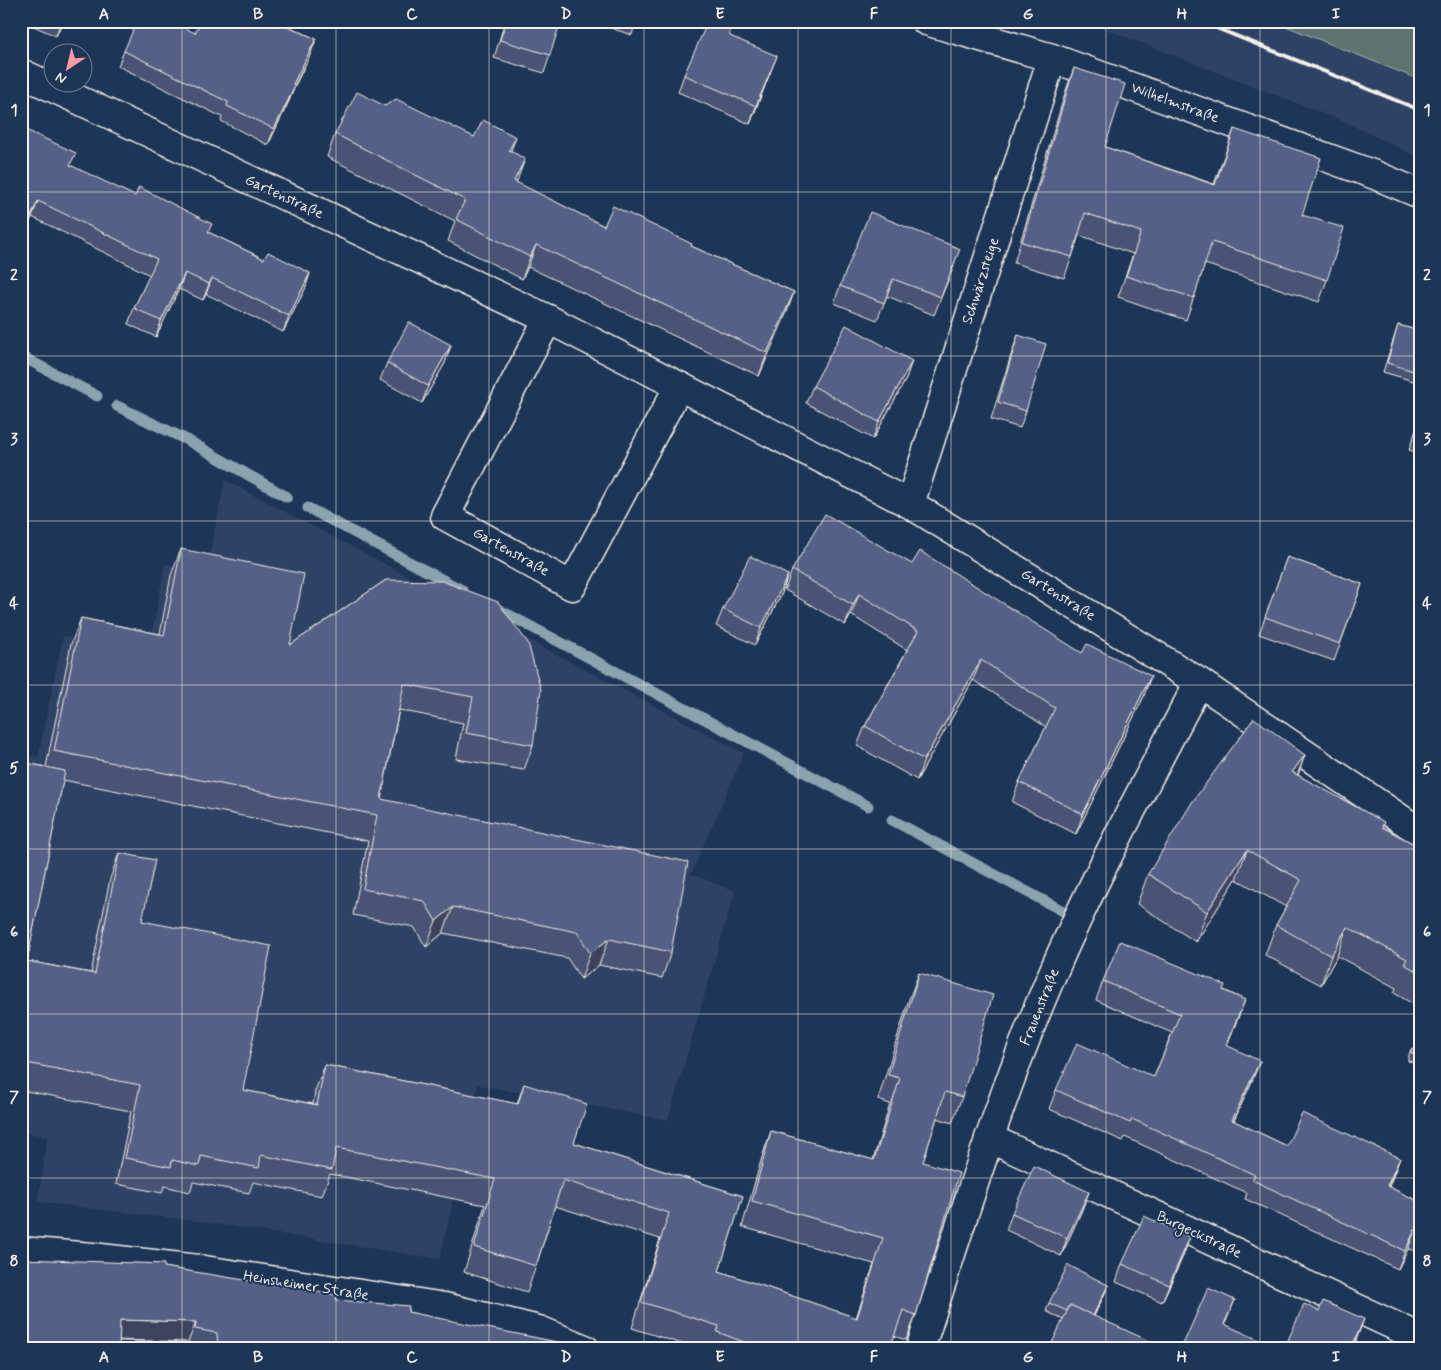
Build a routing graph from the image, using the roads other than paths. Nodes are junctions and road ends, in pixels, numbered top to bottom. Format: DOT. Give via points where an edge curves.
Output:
graph roads {
  1 [pos="926,21"];
  2 [pos="1052,58"];
  3 [pos="21,73"];
  4 [pos="1420,194"];
  5 [pos="548,319"];
  6 [pos="679,386"];
  7 [pos="910,504"];
  8 [pos="1199,682"];
  9 [pos="1420,832"];
  10 [pos="989,1138"];
  11 [pos="21,1251"];
  12 [pos="1408,1332"];
  13 [pos="585,1349"];
  14 [pos="920,1349"];
  1 -- 2 [label="street, Wilhelmstraße"];
  2 -- 4 [label="street, Wilhelmstraße"];
  2 -- 7 [label="street, Schwärzsteige"];
  3 -- 5 [label="street, Gartenstraße"];
  5 -- 6 [label="street, Gartenstraße"];
  5 -- 6 [label="street, Gartenstraße" via="445,516 572,586"];
  6 -- 7 [label="street, Gartenstraße"];
  7 -- 8 [label="street, Gartenstraße"];
  8 -- 9 [label="street, Gartenstraße"];
  8 -- 10 [label="street, Frauenstraße" via="1086,899 1042,997"];
  10 -- 12 [label="street, Burgeckstraße"];
  10 -- 14 [label="street, Frauenstraße"];
  11 -- 13 [label="street, Heinsheimer Straße" via="198,1269 444,1308 539,1330"];
}
